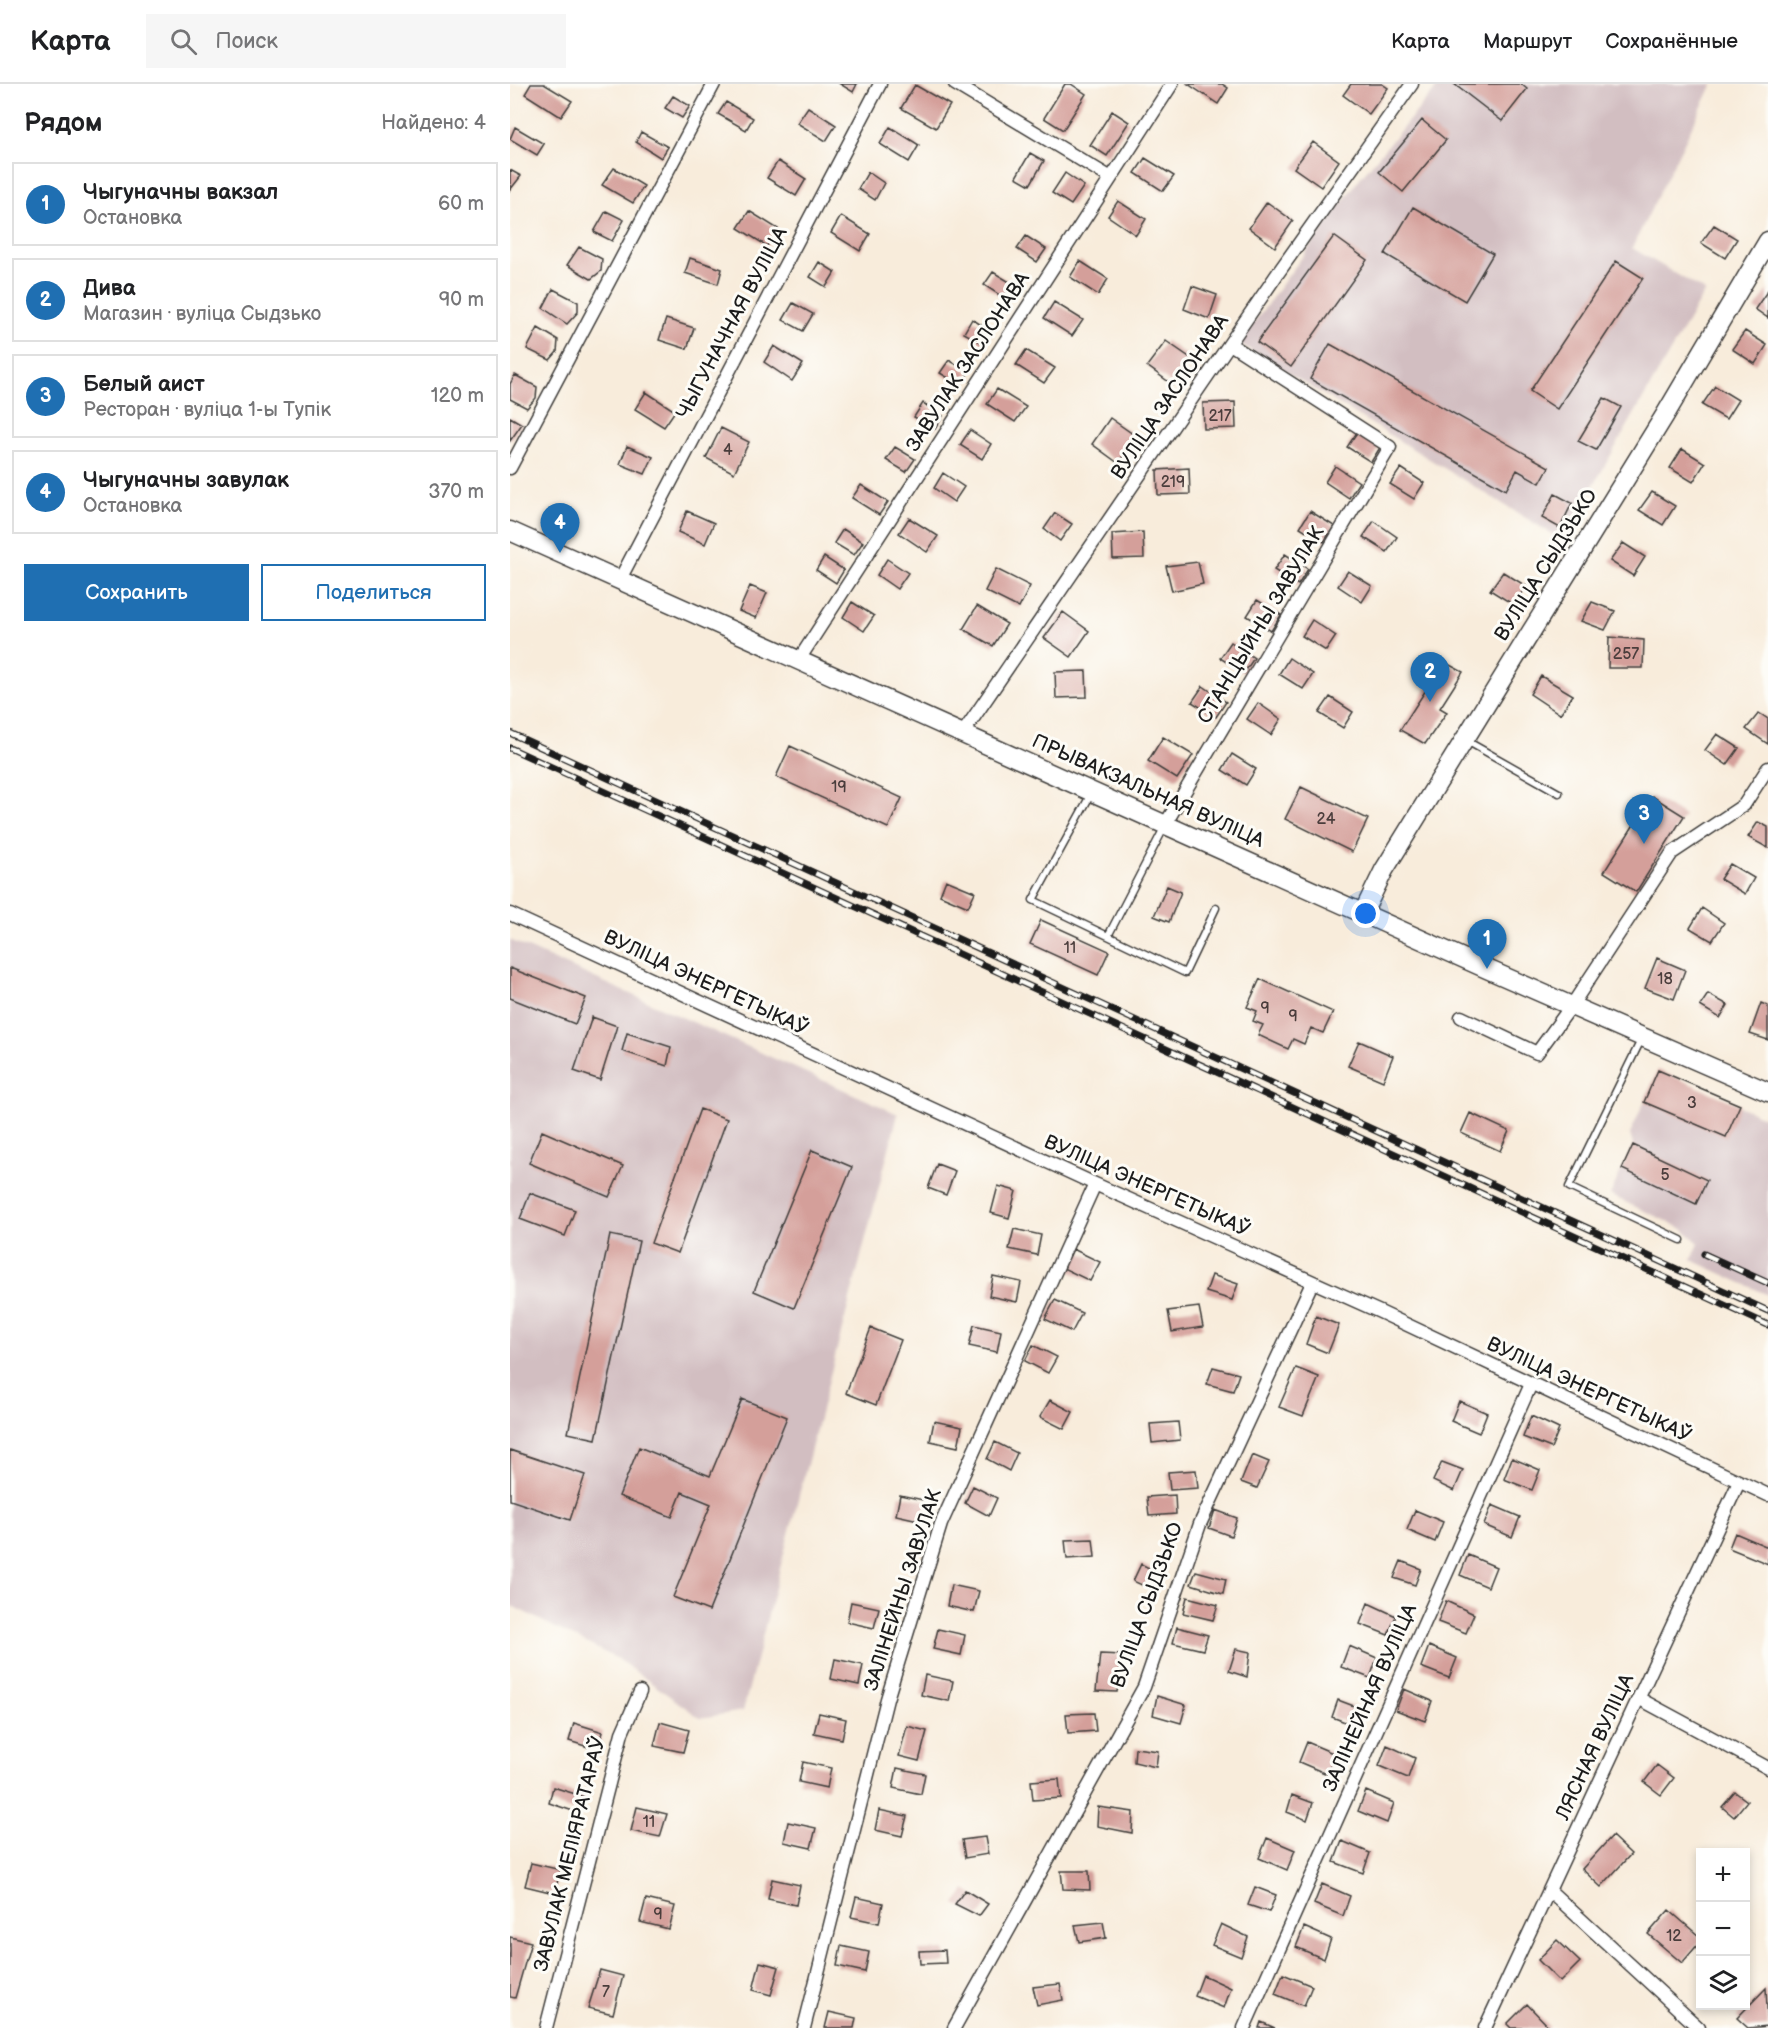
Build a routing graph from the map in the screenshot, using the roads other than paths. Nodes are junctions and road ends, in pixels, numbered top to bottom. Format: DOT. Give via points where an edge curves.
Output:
graph roads {
  1 [pos="714,84"];
  2 [pos="880,84"];
  3 [pos="955,84"];
  4 [pos="1172,84"];
  5 [pos="1412,84"];
  6 [pos="1111,178"];
  7 [pos="1768,241"];
  8 [pos="1230,344"];
  9 [pos="510,468"];
  10 [pos="510,531"];
  11 [pos="619,581"];
  12 [pos="798,661"];
  13 [pos="963,734"];
  14 [pos="1465,740"];
  15 [pos="1768,768"];
  16 [pos="1093,790"];
  17 [pos="1559,793"];
  18 [pos="1166,824"];
  19 [pos="1216,908"];
  20 [pos="1363,913"];
  21 [pos="510,914"];
  22 [pos="1108,936"];
  23 [pos="1572,1005"];
  24 [pos="1461,1017"];
  25 [pos="1643,1037"];
  26 [pos="1766,1086"];
  27 [pos="1095,1184"];
  28 [pos="1681,1240"];
  29 [pos="1312,1283"];
  30 [pos="1531,1384"];
  31 [pos="1738,1482"];
  32 [pos="1768,1495"];
  33 [pos="640,1692"];
  34 [pos="1640,1698"];
  35 [pos="1768,1768"];
  36 [pos="1549,1890"];
  37 [pos="546,2028"];
  38 [pos="804,2028"];
  39 [pos="954,2028"];
  40 [pos="1245,2028"];
  41 [pos="1485,2028"];
  42 [pos="1699,2028"];
  1 -- 9 [label="street"];
  2 -- 11 [label="street, ЧЫГУНАЧНАЯ ВУЛІЦА"];
  3 -- 6 [label="street"];
  4 -- 6 [label="street, ЗАВУЛАК ЗАСЛОНАВА"];
  5 -- 8 [label="street, ВУЛІЦА ЗАСЛОНАВА"];
  6 -- 12 [label="street, ЗАВУЛАК ЗАСЛОНАВА"];
  7 -- 14 [label="main road, ВУЛІЦА СЫДЗЬКО"];
  8 -- 13 [label="street, ВУЛІЦА ЗАСЛОНАВА"];
  8 -- 18 [label="street, СТАНЦЫЙНЫ ЗАВУЛАК" via="1390,447"];
  10 -- 11 [label="main road, ПРЫВАКЗАЛЬНАЯ ВУЛІЦА"];
  11 -- 12 [label="main road, ПРЫВАКЗАЛЬНАЯ ВУЛІЦА"];
  12 -- 13 [label="main road, ПРЫВАКЗАЛЬНАЯ ВУЛІЦА"];
  13 -- 16 [label="main road, ПРЫВАКЗАЛЬНАЯ ВУЛІЦА"];
  14 -- 17 [label="lane"];
  14 -- 20 [label="main road, ВУЛІЦА СЫДЗЬКО" via="1384,870"];
  15 -- 23 [label="street" via="1744,805 1672,853"];
  16 -- 18 [label="main road, ПРЫВАКЗАЛЬНАЯ ВУЛІЦА"];
  16 -- 22 [label="lane" via="1033,900"];
  18 -- 20 [label="main road, ПРЫВАКЗАЛЬНАЯ ВУЛІЦА"];
  18 -- 22 [label="lane"];
  19 -- 22 [label="lane" via="1185,974"];
  20 -- 23 [label="main road, ПРЫВАКЗАЛЬНАЯ ВУЛІЦА"];
  21 -- 27 [label="street, ВУЛІЦА ЭНЕРГЕТЫКАЎ"];
  23 -- 24 [label="street" via="1536,1053"];
  23 -- 25 [label="main road, ПРЫВАКЗАЛЬНАЯ ВУЛІЦА"];
  25 -- 26 [label="main road, ПРЫВАКЗАЛЬНАЯ ВУЛІЦА"];
  25 -- 28 [label="lane" via="1569,1187"];
  27 -- 29 [label="street, ВУЛІЦА ЭНЕРГЕТЫКАЎ"];
  27 -- 38 [label="street, ЗАЛІНЕЙНЫ ЗАВУЛАК" via="941,1524 886,1699"];
  29 -- 30 [label="street, ВУЛІЦА ЭНЕРГЕТЫКАЎ"];
  29 -- 39 [label="street, ВУЛІЦА СЫДЗЬКО" via="1200,1524 1144,1687"];
  30 -- 31 [label="street, ВУЛІЦА ЭНЕРГЕТЫКАЎ"];
  30 -- 40 [label="street, ЗАЛІНЕЙНАЯ ВУЛІЦА"];
  31 -- 32 [label="street, ВУЛІЦА ЭНЕРГЕТЫКАЎ"];
  31 -- 34 [label="street, ЛЯСНАЯ ВУЛІЦА"];
  33 -- 37 [label="street, ЗАВУЛАК МЕЛІЯРАТАРАЎ" via="622,1733"];
  34 -- 35 [label="street"];
  34 -- 36 [label="street, ЛЯСНАЯ ВУЛІЦА"];
  36 -- 41 [label="street, ЛЯСНАЯ ВУЛІЦА"];
  36 -- 42 [label="street"];
}
